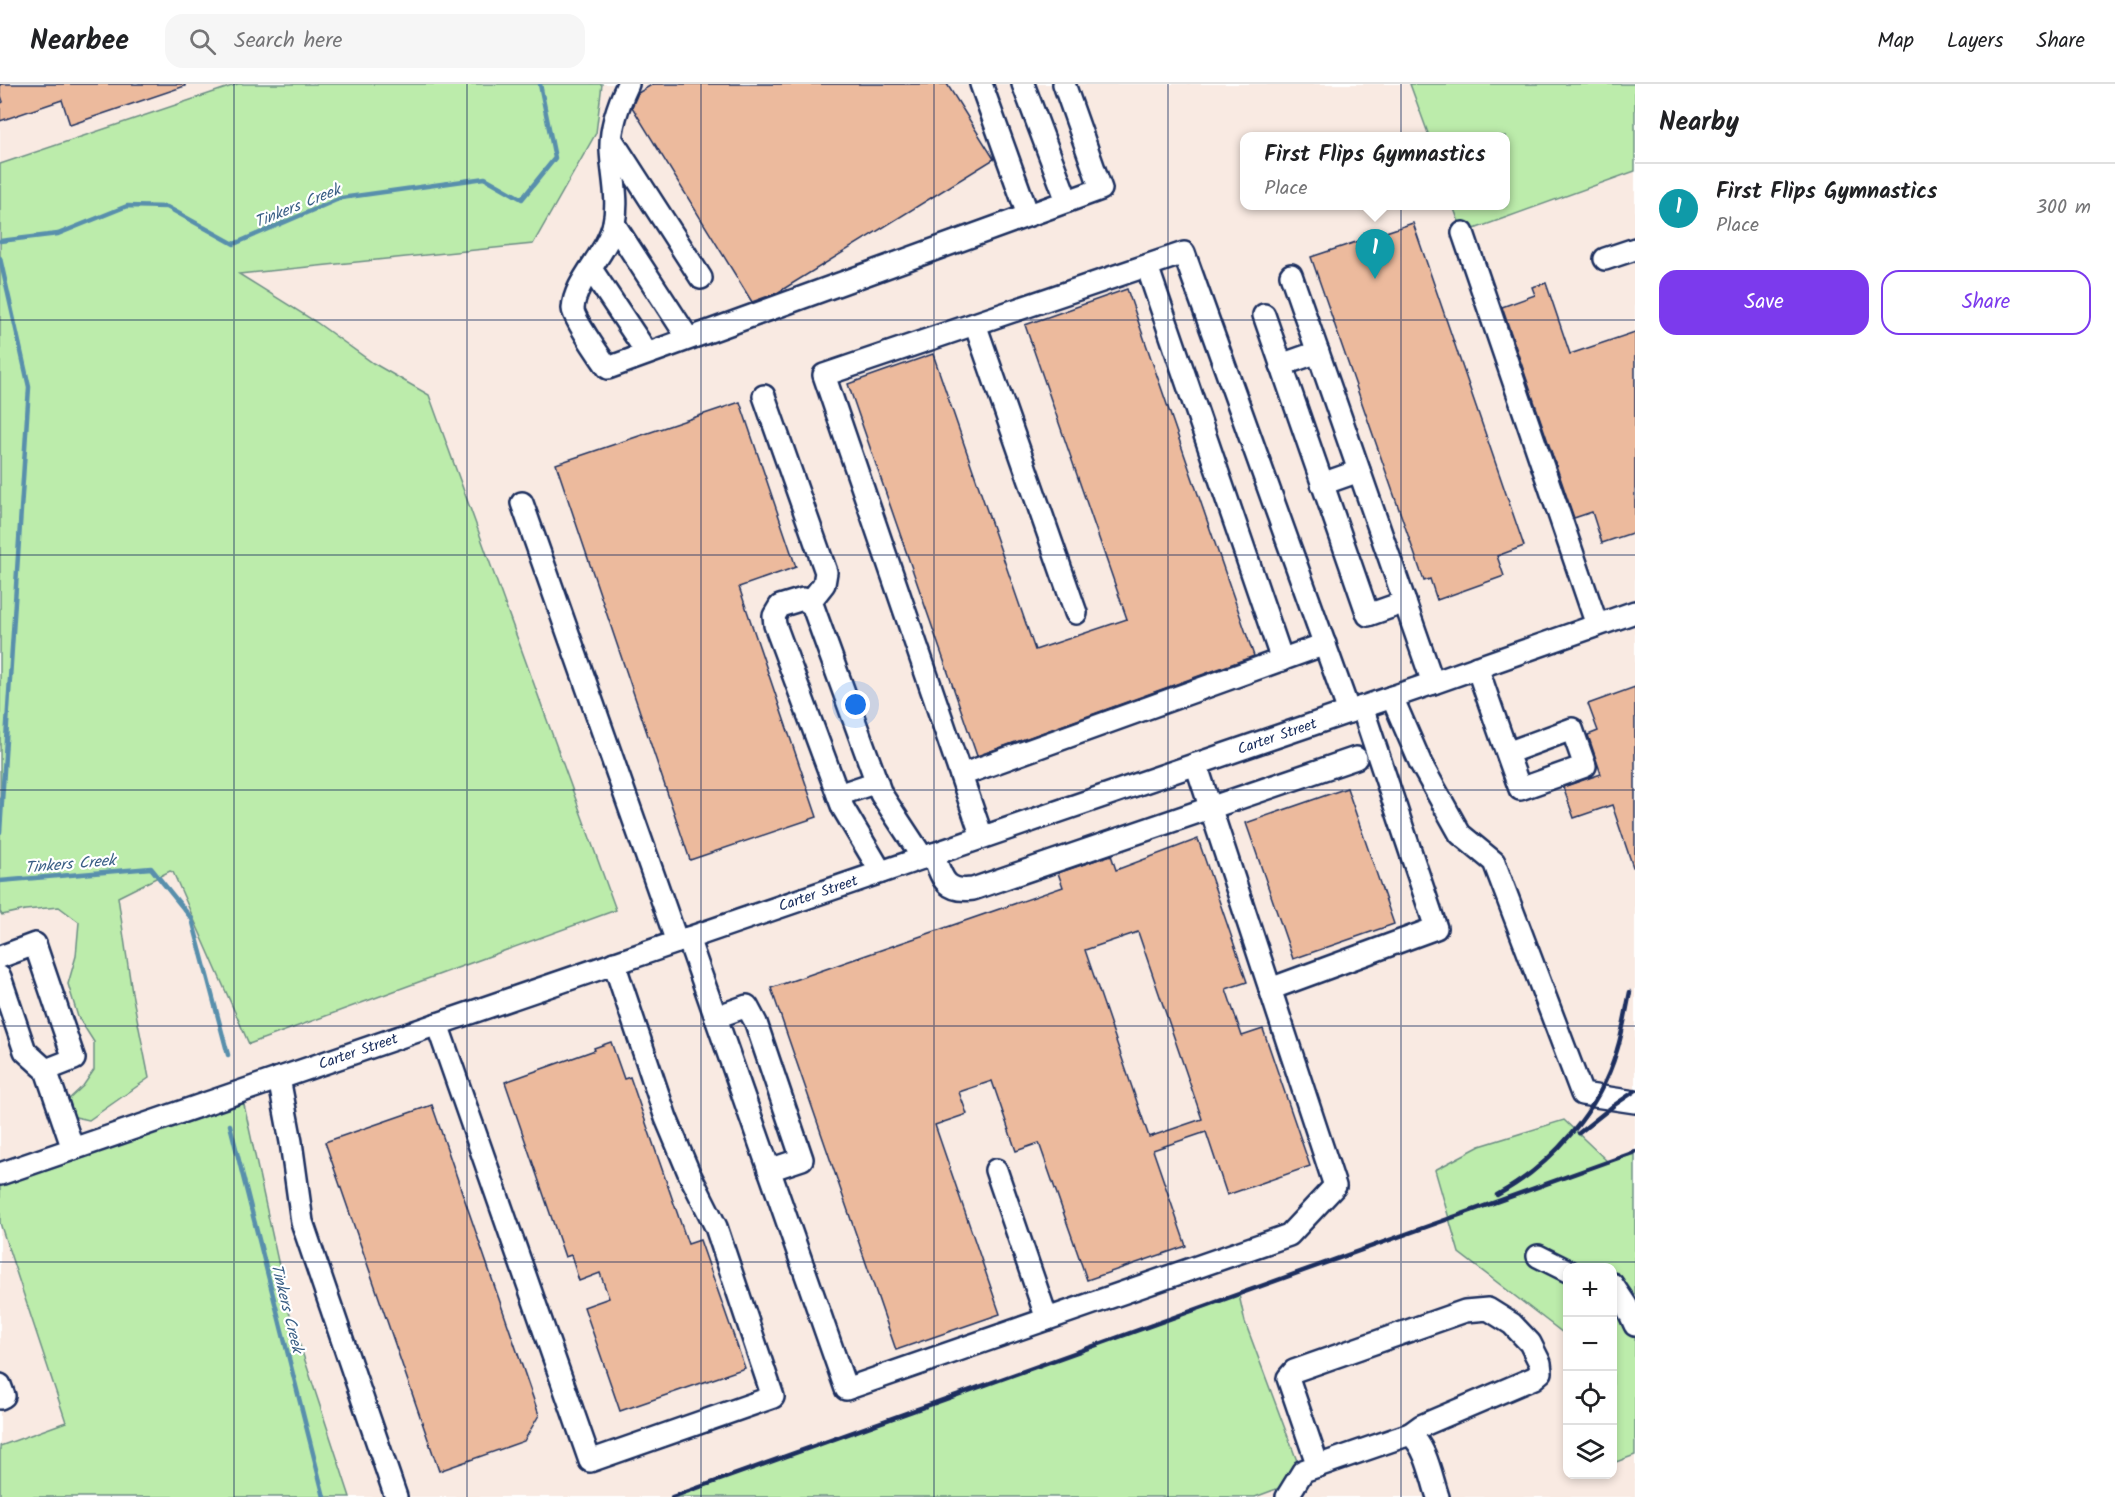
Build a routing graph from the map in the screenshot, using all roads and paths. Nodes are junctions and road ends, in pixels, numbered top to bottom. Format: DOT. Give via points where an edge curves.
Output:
graph roads {
  1 [pos="628,84"];
  2 [pos="981,84"];
  3 [pos="1023,84"];
  4 [pos="1064,84"];
  5 [pos="611,139"];
  6 [pos="1066,201"];
  7 [pos="1028,215"];
  8 [pos="614,224"];
  9 [pos="1463,233"];
  10 [pos="1635,249"];
  11 [pos="1605,259"];
  12 [pos="1147,266"];
  13 [pos="591,270"];
  14 [pos="1291,275"];
  15 [pos="701,278"];
  16 [pos="1264,315"];
  17 [pos="975,324"];
  18 [pos="688,338"];
  19 [pos="1318,352"];
  20 [pos="647,353"];
  21 [pos="1281,365"];
  22 [pos="764,396"];
  23 [pos="1359,471"];
  24 [pos="1322,484"];
  25 [pos="522,503"];
  26 [pos="1405,602"];
  27 [pos="809,603"];
  28 [pos="1635,612"];
  29 [pos="1076,613"];
  30 [pos="1597,625"];
  31 [pos="1325,645"];
  32 [pos="1282,660"];
  33 [pos="1477,668"];
  34 [pos="1433,683"];
  35 [pos="1392,697"];
  36 [pos="1356,709"];
  37 [pos="1507,753"];
  38 [pos="1356,758"];
  39 [pos="1196,764"];
  40 [pos="961,775"];
  41 [pos="877,782"];
  42 [pos="838,795"];
  43 [pos="1211,808"];
  44 [pos="982,837"];
  45 [pos="928,856"];
  46 [pos="881,872"];
  47 [pos="682,940"];
  48 [pos="0,957"];
  49 [pos="614,963"];
  50 [pos="0,976"];
  51 [pos="1270,989"];
  52 [pos="716,1017"];
  53 [pos="437,1024"];
  54 [pos="46,1070"];
  55 [pos="279,1078"];
  56 [pos="1635,1102"];
  57 [pos="73,1149"];
  58 [pos="769,1170"];
  59 [pos="996,1170"];
  60 [pos="0,1174"];
  61 [pos="1538,1256"];
  62 [pos="1563,1268"];
  63 [pos="1617,1292"];
  64 [pos="1047,1319"];
  65 [pos="1635,1325"];
  66 [pos="0,1385"];
  67 [pos="0,1398"];
  68 [pos="1410,1434"];
  69 [pos="1318,1466"];
  70 [pos="396,1497"];
  71 [pos="1287,1497"];
  72 [pos="1438,1497"];
  1 -- 5 [label="street" via="618,105"];
  2 -- 7 [label="street"];
  3 -- 6 [label="street"];
  4 -- 6 [label="street" via="1101,189"];
  5 -- 8 [label="street"];
  5 -- 15 [label="street"];
  6 -- 7 [label="street"];
  7 -- 18 [label="street"];
  8 -- 13 [label="street"];
  8 -- 18 [label="street"];
  9 -- 30 [label="street"];
  10 -- 11 [label="street"];
  12 -- 17 [label="street"];
  12 -- 31 [label="street" via="1184,253"];
  12 -- 32 [label="street"];
  13 -- 20 [label="street"];
  13 -- 20 [label="street" via="575,296 573,312 608,368"];
  14 -- 19 [label="street"];
  16 -- 21 [label="street"];
  17 -- 29 [label="street"];
  17 -- 40 [label="street" via="824,375"];
  18 -- 20 [label="street"];
  19 -- 21 [label="street"];
  19 -- 23 [label="street"];
  21 -- 24 [label="street"];
  22 -- 27 [label="street" via="826,572 824,584"];
  23 -- 24 [label="street"];
  23 -- 26 [label="street"];
  24 -- 26 [label="street" via="1368,615"];
  25 -- 47 [label="street"];
  26 -- 34 [label="street"];
  27 -- 41 [label="street"];
  27 -- 42 [label="street" via="803,599 780,606 774,616 775,625"];
  28 -- 30 [label="street, Carter Street"];
  30 -- 33 [label="street, Carter Street"];
  31 -- 32 [label="street"];
  31 -- 36 [label="street"];
  32 -- 40 [label="street"];
  33 -- 34 [label="street, Carter Street"];
  33 -- 37 [label="street"];
  34 -- 35 [label="street, Carter Street"];
  35 -- 36 [label="street, Carter Street"];
  35 -- 56 [label="street" via="1421,764 1460,834 1494,862 1581,1094"];
  36 -- 39 [label="street, Carter Street"];
  36 -- 51 [label="street" via="1436,928"];
  38 -- 43 [label="street"];
  39 -- 43 [label="street"];
  39 -- 44 [label="street, Carter Street"];
  40 -- 44 [label="street"];
  41 -- 42 [label="street"];
  41 -- 45 [label="street" via="881,794"];
  42 -- 46 [label="street"];
  43 -- 45 [label="street" via="973,889 960,891 950,887"];
  43 -- 51 [label="street"];
  44 -- 45 [label="street, Carter Street"];
  45 -- 46 [label="street, Carter Street"];
  46 -- 47 [label="street, Carter Street"];
  47 -- 49 [label="street, Carter Street"];
  47 -- 52 [label="street"];
  48 -- 54 [label="street" via="35,944 74,1059"];
  49 -- 53 [label="street, Carter Street"];
  49 -- 53 [label="street" via="666,1118 716,1227 773,1397 590,1461"];
  50 -- 54 [label="street" via="25,1051"];
  51 -- 64 [label="street" via="1335,1186 1289,1235"];
  52 -- 58 [label="street"];
  52 -- 58 [label="street" via="747,1006 756,1023 802,1159"];
  53 -- 55 [label="street, Carter Street"];
  54 -- 57 [label="street"];
  55 -- 57 [label="street, Carter Street"];
  55 -- 70 [label="street" via="302,1222"];
  57 -- 60 [label="street, Carter Street"];
  58 -- 64 [label="street" via="846,1389"];
  59 -- 64 [label="street"];
  61 -- 62 [label="street"];
  63 -- 65 [label="street"];
  66 -- 67 [label="street" via="4,1396"];
  68 -- 69 [label="street"];
  68 -- 69 [label="street" via="1534,1378 1541,1372 1540,1363 1530,1343 1512,1324 1488,1310 1465,1311 1293,1371 1288,1378"];
  68 -- 72 [label="street" via="1423,1453"];
  69 -- 71 [label="street" via="1303,1471"];
}
